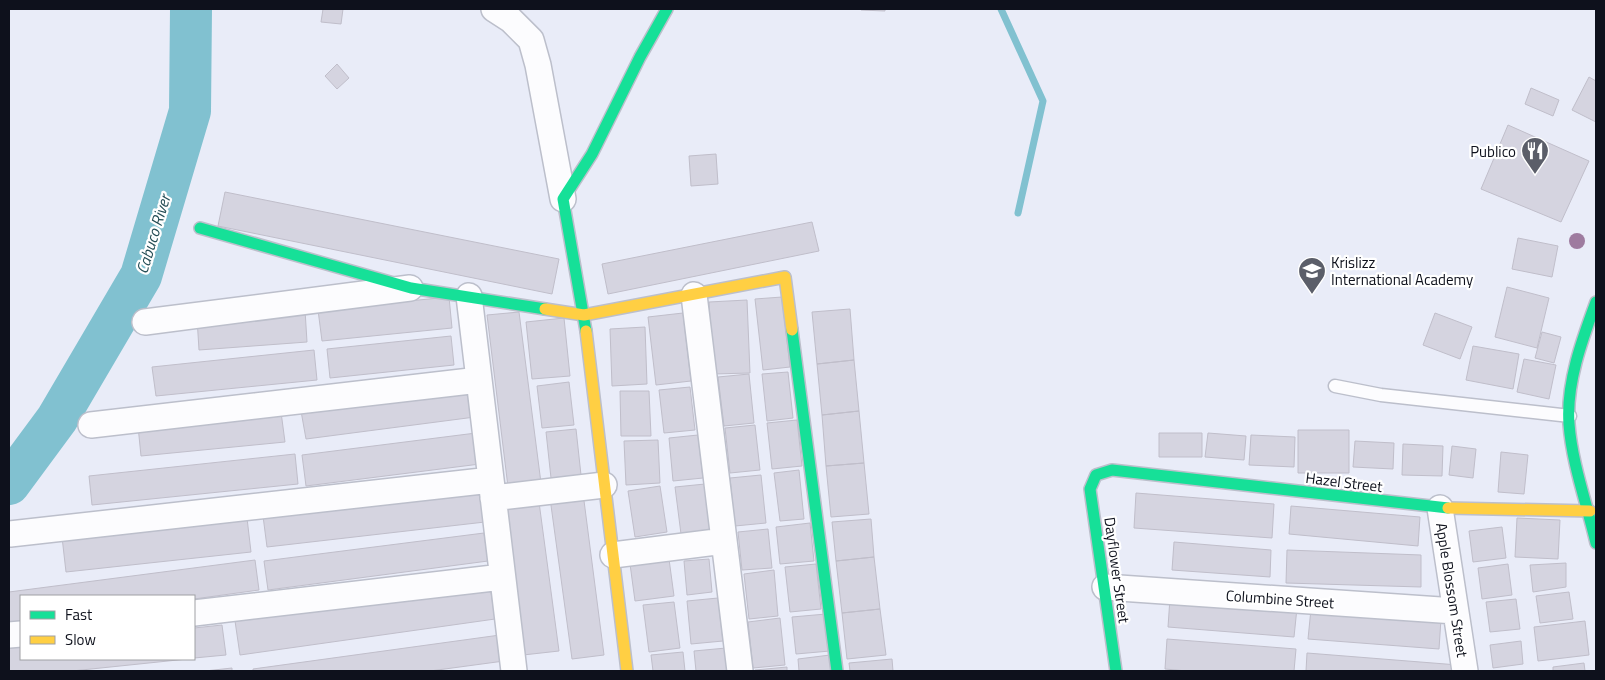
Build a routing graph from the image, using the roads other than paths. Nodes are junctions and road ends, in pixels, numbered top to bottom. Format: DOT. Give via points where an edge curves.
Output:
graph roads {
  1 [pos="494,9"];
  2 [pos="667,9"];
  3 [pos="562,198"];
  4 [pos="200,228"];
  5 [pos="411,288"];
  6 [pos="694,295"];
  7 [pos="469,296"];
  8 [pos="1596,302"];
  9 [pos="584,315"];
  10 [pos="145,322"];
  11 [pos="479,380"];
  12 [pos="1335,386"];
  13 [pos="1570,416"];
  14 [pos="91,425"];
  15 [pos="1096,475"];
  16 [pos="604,485"];
  17 [pos="492,489"];
  18 [pos="1440,508"];
  19 [pos="1590,511"];
  20 [pos="10,534"];
  21 [pos="724,541"];
  22 [pos="1596,543"];
  23 [pos="613,555"];
  24 [pos="502,577"];
  25 [pos="1105,587"];
  26 [pos="1454,611"];
  27 [pos="195,613"];
  28 [pos="514,671"];
  29 [pos="623,671"];
  30 [pos="740,671"];
  31 [pos="837,671"];
  32 [pos="1116,671"];
  33 [pos="1465,671"];
  1 -- 3 [label="street" via="531,40"];
  2 -- 3 [label="street" via="592,154"];
  3 -- 9 [label="street"];
  4 -- 5 [label="street"];
  5 -- 7 [label="street"];
  5 -- 10 [label="street"];
  6 -- 9 [label="street"];
  6 -- 21 [label="street"];
  6 -- 31 [label="street" via="785,278"];
  7 -- 9 [label="street"];
  7 -- 11 [label="street"];
  8 -- 13 [label="street" via="1577,364"];
  9 -- 16 [label="street"];
  11 -- 14 [label="street"];
  11 -- 17 [label="street"];
  12 -- 13 [label="lane" via="1381,395"];
  13 -- 19 [label="street" via="1570,438"];
  15 -- 18 [label="street, Hazel Street" via="1112,470"];
  15 -- 25 [label="street, Dayflower Street" via="1090,489"];
  16 -- 17 [label="street"];
  16 -- 23 [label="street"];
  17 -- 20 [label="street"];
  17 -- 24 [label="street"];
  18 -- 19 [label="street, Hazel Street"];
  18 -- 26 [label="street, Apple Blossom Street"];
  19 -- 22 [label="street"];
  21 -- 23 [label="street"];
  21 -- 30 [label="street"];
  23 -- 29 [label="street"];
  24 -- 27 [label="street"];
  24 -- 28 [label="street"];
  25 -- 26 [label="street, Columbine Street"];
  25 -- 32 [label="street, Dayflower Street"];
  26 -- 33 [label="street, Apple Blossom Street"];
}
